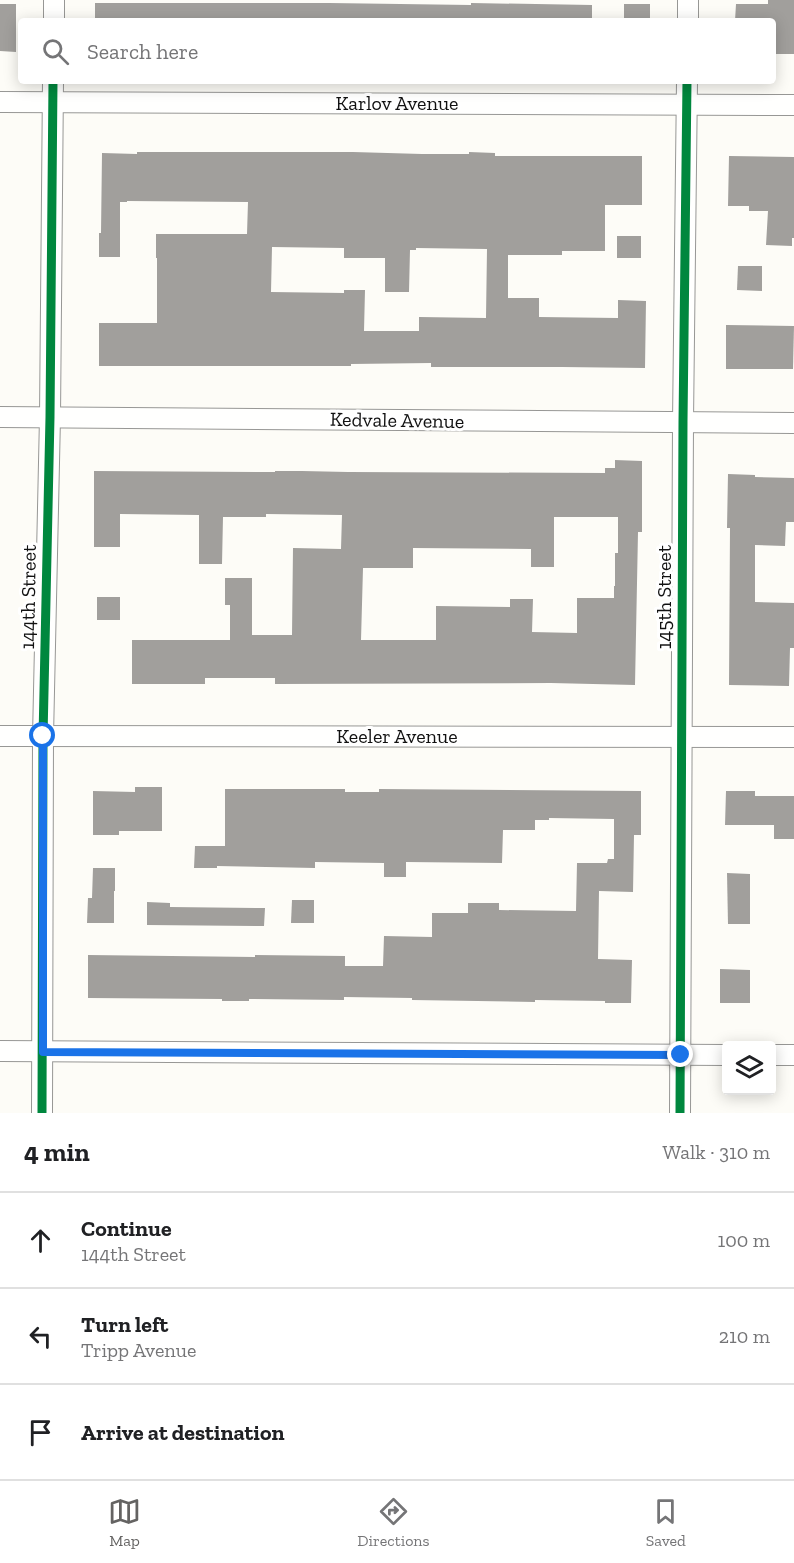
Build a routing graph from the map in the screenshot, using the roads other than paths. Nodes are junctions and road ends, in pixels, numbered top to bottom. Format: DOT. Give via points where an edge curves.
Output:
graph roads {
  1 [pos="54,0"];
  2 [pos="688,0"];
  3 [pos="54,18"];
  4 [pos="688,18"];
  5 [pos="53,84"];
  6 [pos="687,84"];
  7 [pos="0,102"];
  8 [pos="53,102"];
  9 [pos="687,105"];
  10 [pos="794,105"];
  11 [pos="0,417"];
  12 [pos="50,417"];
  13 [pos="683,422"];
  14 [pos="794,423"];
  15 [pos="0,736"];
  16 [pos="43,736"];
  17 [pos="681,736"];
  18 [pos="794,737"];
  19 [pos="0,1051"];
  20 [pos="43,1052"];
  21 [pos="681,1055"];
  22 [pos="722,1055"];
  23 [pos="776,1055"];
  24 [pos="794,1056"];
  25 [pos="42,1113"];
  26 [pos="680,1113"];
  1 -- 3 [label="street"];
  2 -- 4 [label="street"];
  5 -- 8 [label="street, 144th Street"];
  6 -- 9 [label="street, 145th Street"];
  7 -- 8 [label="street, Karlov Avenue"];
  8 -- 9 [label="street, Karlov Avenue"];
  8 -- 12 [label="street, 144th Street"];
  9 -- 10 [label="street, Karlov Avenue"];
  9 -- 13 [label="street, 145th Street"];
  11 -- 12 [label="street, Kedvale Avenue"];
  12 -- 13 [label="street, Kedvale Avenue"];
  12 -- 16 [label="street, 144th Street"];
  13 -- 14 [label="street, Kedvale Avenue"];
  13 -- 17 [label="street, 145th Street"];
  15 -- 16 [label="street, Keeler Avenue"];
  16 -- 17 [label="street, Keeler Avenue"];
  16 -- 20 [label="street, 144th Street"];
  17 -- 18 [label="street, Keeler Avenue"];
  17 -- 21 [label="street, 145th Street"];
  19 -- 20 [label="street"];
  20 -- 21 [label="street"];
  20 -- 25 [label="street, 144th Street"];
  21 -- 22 [label="street"];
  21 -- 26 [label="street, 145th Street"];
  23 -- 24 [label="street"];
}
